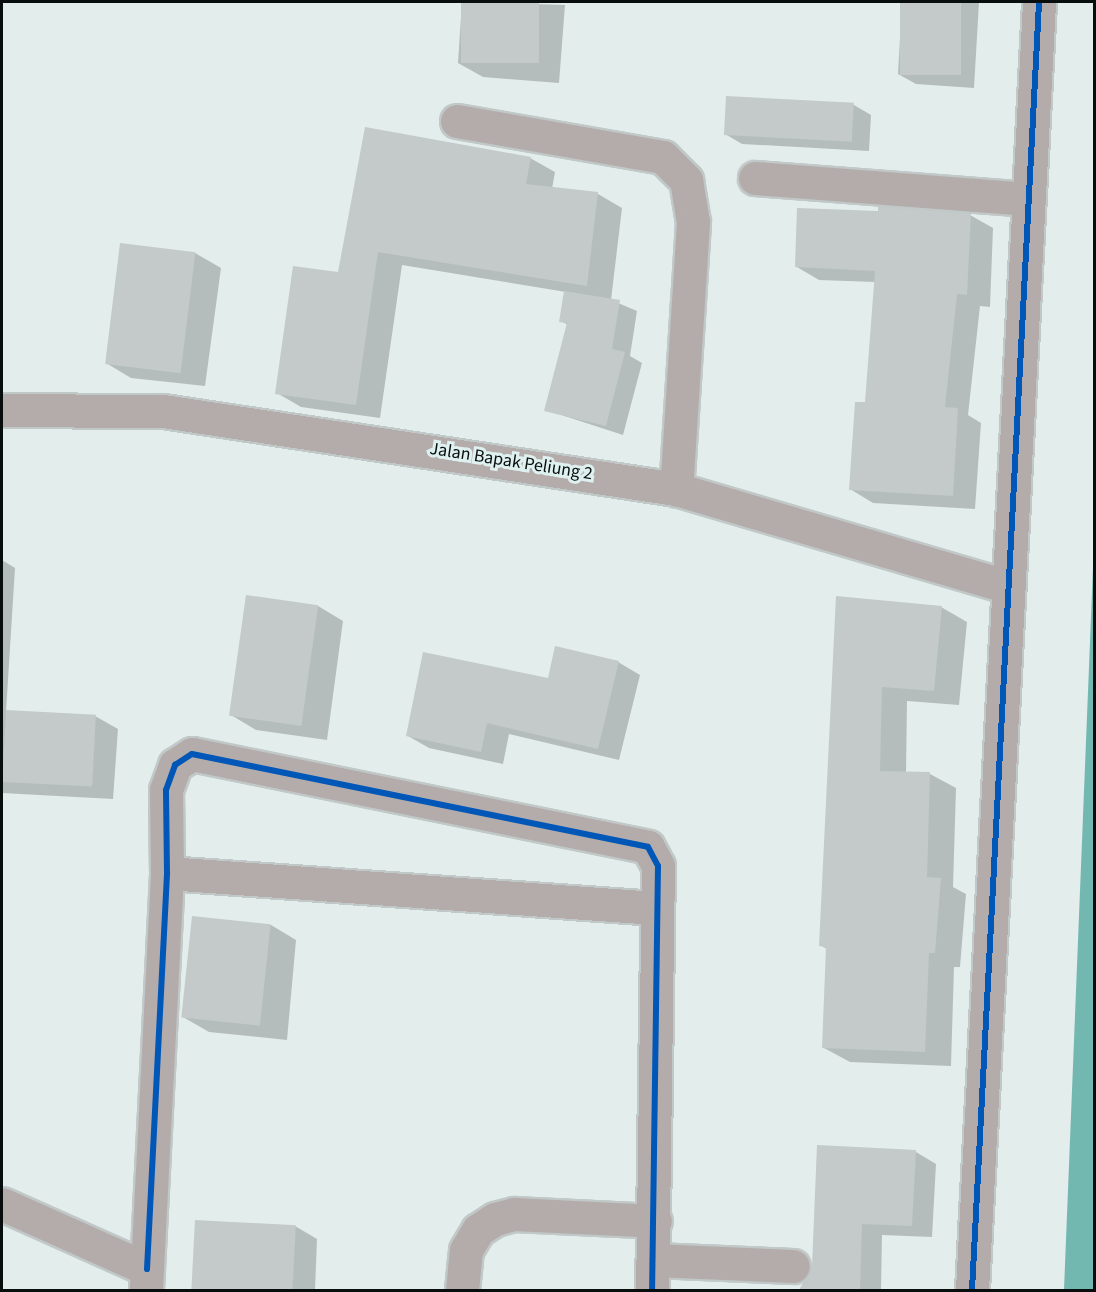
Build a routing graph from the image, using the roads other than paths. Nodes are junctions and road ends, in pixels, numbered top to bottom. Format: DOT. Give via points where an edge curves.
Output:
graph roads {
  1 [pos="1039,2"];
  2 [pos="458,122"];
  3 [pos="754,178"];
  4 [pos="1028,199"];
  5 [pos="2,410"];
  6 [pos="676,489"];
  7 [pos="1008,587"];
  8 [pos="167,873"];
  9 [pos="656,908"];
  10 [pos="2,1204"];
  11 [pos="655,1221"];
  12 [pos="793,1266"];
  13 [pos="653,1275"];
  14 [pos="146,1280"];
  15 [pos="462,1290"];
  16 [pos="972,1290"];
  1 -- 4 [label="street"];
  2 -- 6 [label="street" via="663,157 686,180 693,222"];
  3 -- 4 [label="street"];
  4 -- 7 [label="street"];
  5 -- 6 [label="street, Jalan Bapak Peliung 2" via="163,411"];
  6 -- 7 [label="street, Jalan Bapak Peliung 2"];
  7 -- 16 [label="street"];
  8 -- 9 [label="street"];
  8 -- 9 [label="street" via="166,790 175,765 192,754 636,841 656,858"];
  8 -- 14 [label="street"];
  9 -- 11 [label="street"];
  10 -- 14 [label="street"];
  11 -- 13 [label="street"];
  11 -- 15 [label="street" via="514,1214 495,1219 478,1230 466,1250"];
  12 -- 13 [label="street"];
}
